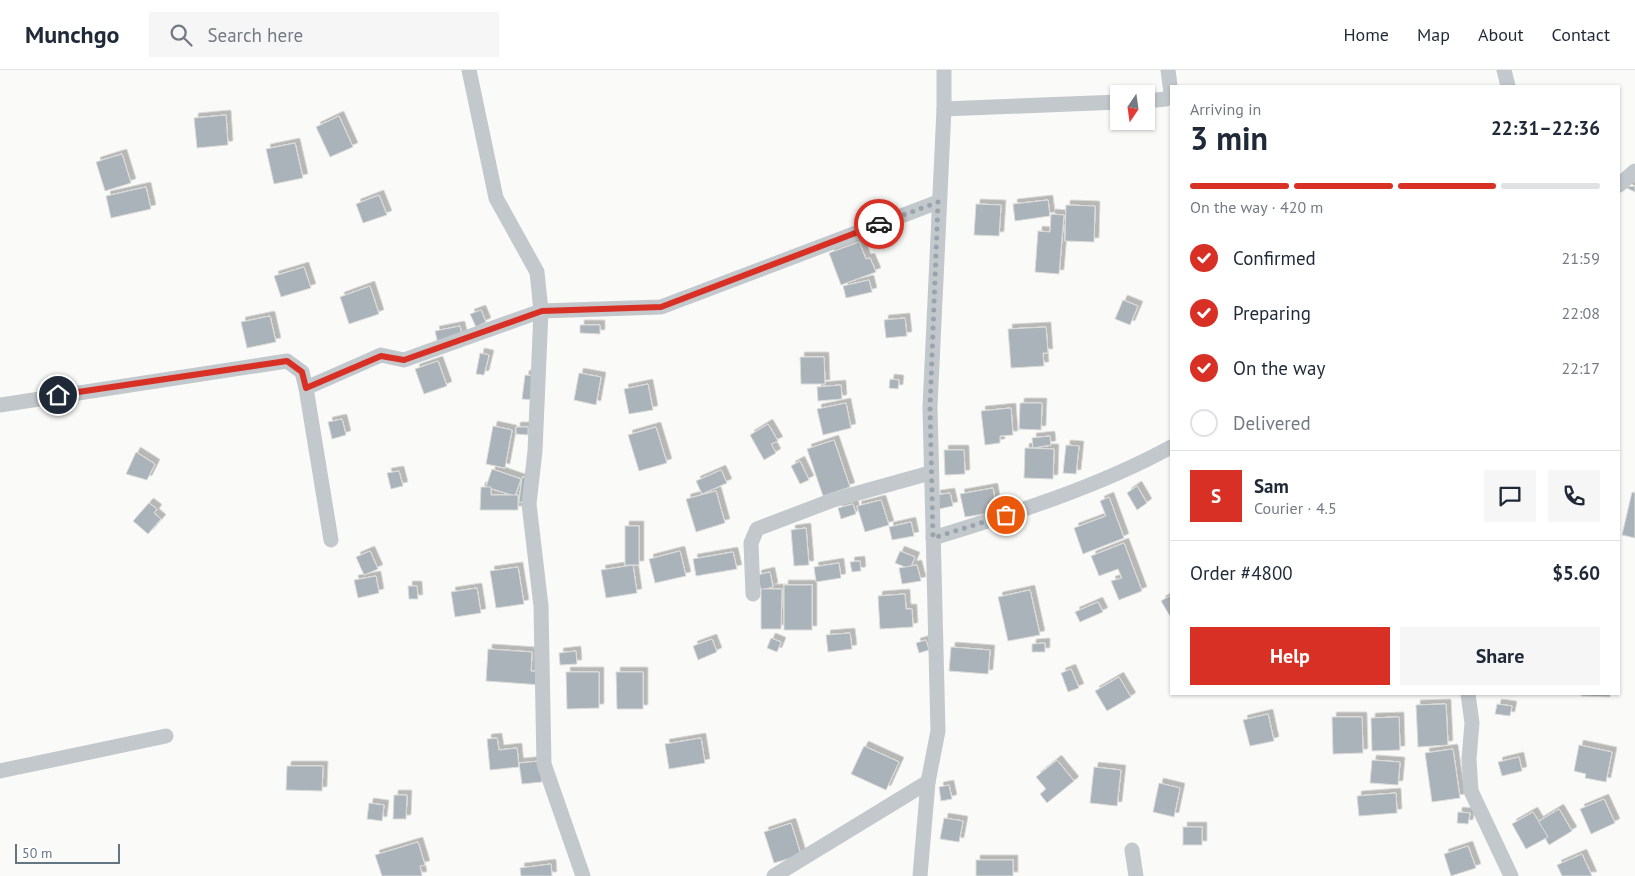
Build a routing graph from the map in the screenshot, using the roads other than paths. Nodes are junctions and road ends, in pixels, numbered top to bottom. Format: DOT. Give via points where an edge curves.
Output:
graph roads {
  1 [pos="469,70"];
  2 [pos="944,70"];
  3 [pos="1168,70"];
  4 [pos="1504,70"];
  5 [pos="1508,85"];
  6 [pos="1155,100"];
  7 [pos="1110,102"];
  8 [pos="944,109"];
  9 [pos="1635,171"];
  10 [pos="1620,185"];
  11 [pos="938,202"];
  12 [pos="542,311"];
  13 [pos="306,388"];
  14 [pos="0,405"];
  15 [pos="1170,448"];
  16 [pos="930,473"];
  17 [pos="933,538"];
  18 [pos="331,540"];
  19 [pos="753,594"];
  20 [pos="1468,695"];
  21 [pos="166,736"];
  22 [pos="0,772"];
  23 [pos="928,782"];
  24 [pos="1132,850"];
  25 [pos="583,876"];
  26 [pos="774,876"];
  27 [pos="920,876"];
  28 [pos="1136,876"];
  29 [pos="1512,876"];
  1 -- 12 [label="street" via="496,198 537,272"];
  2 -- 8 [label="street"];
  3 -- 6 [label="street" via="1170,93 1166,99"];
  4 -- 5 [label="street"];
  7 -- 8 [label="street"];
  8 -- 11 [label="street"];
  9 -- 10 [label="street"];
  11 -- 12 [label="street" via="661,307"];
  11 -- 16 [label="street"];
  12 -- 13 [label="street" via="404,360 381,356"];
  12 -- 25 [label="street" via="529,504 541,606 544,764"];
  13 -- 14 [label="street" via="302,372 287,361"];
  13 -- 18 [label="street"];
  15 -- 17 [label="street" via="1142,463 1043,503"];
  16 -- 17 [label="street"];
  16 -- 19 [label="street" via="833,500 758,529 750,543"];
  17 -- 23 [label="street" via="938,731"];
  20 -- 29 [label="street" via="1472,723 1471,791"];
  21 -- 22 [label="street"];
  23 -- 26 [label="street"];
  23 -- 27 [label="street"];
  24 -- 28 [label="street"];
}
